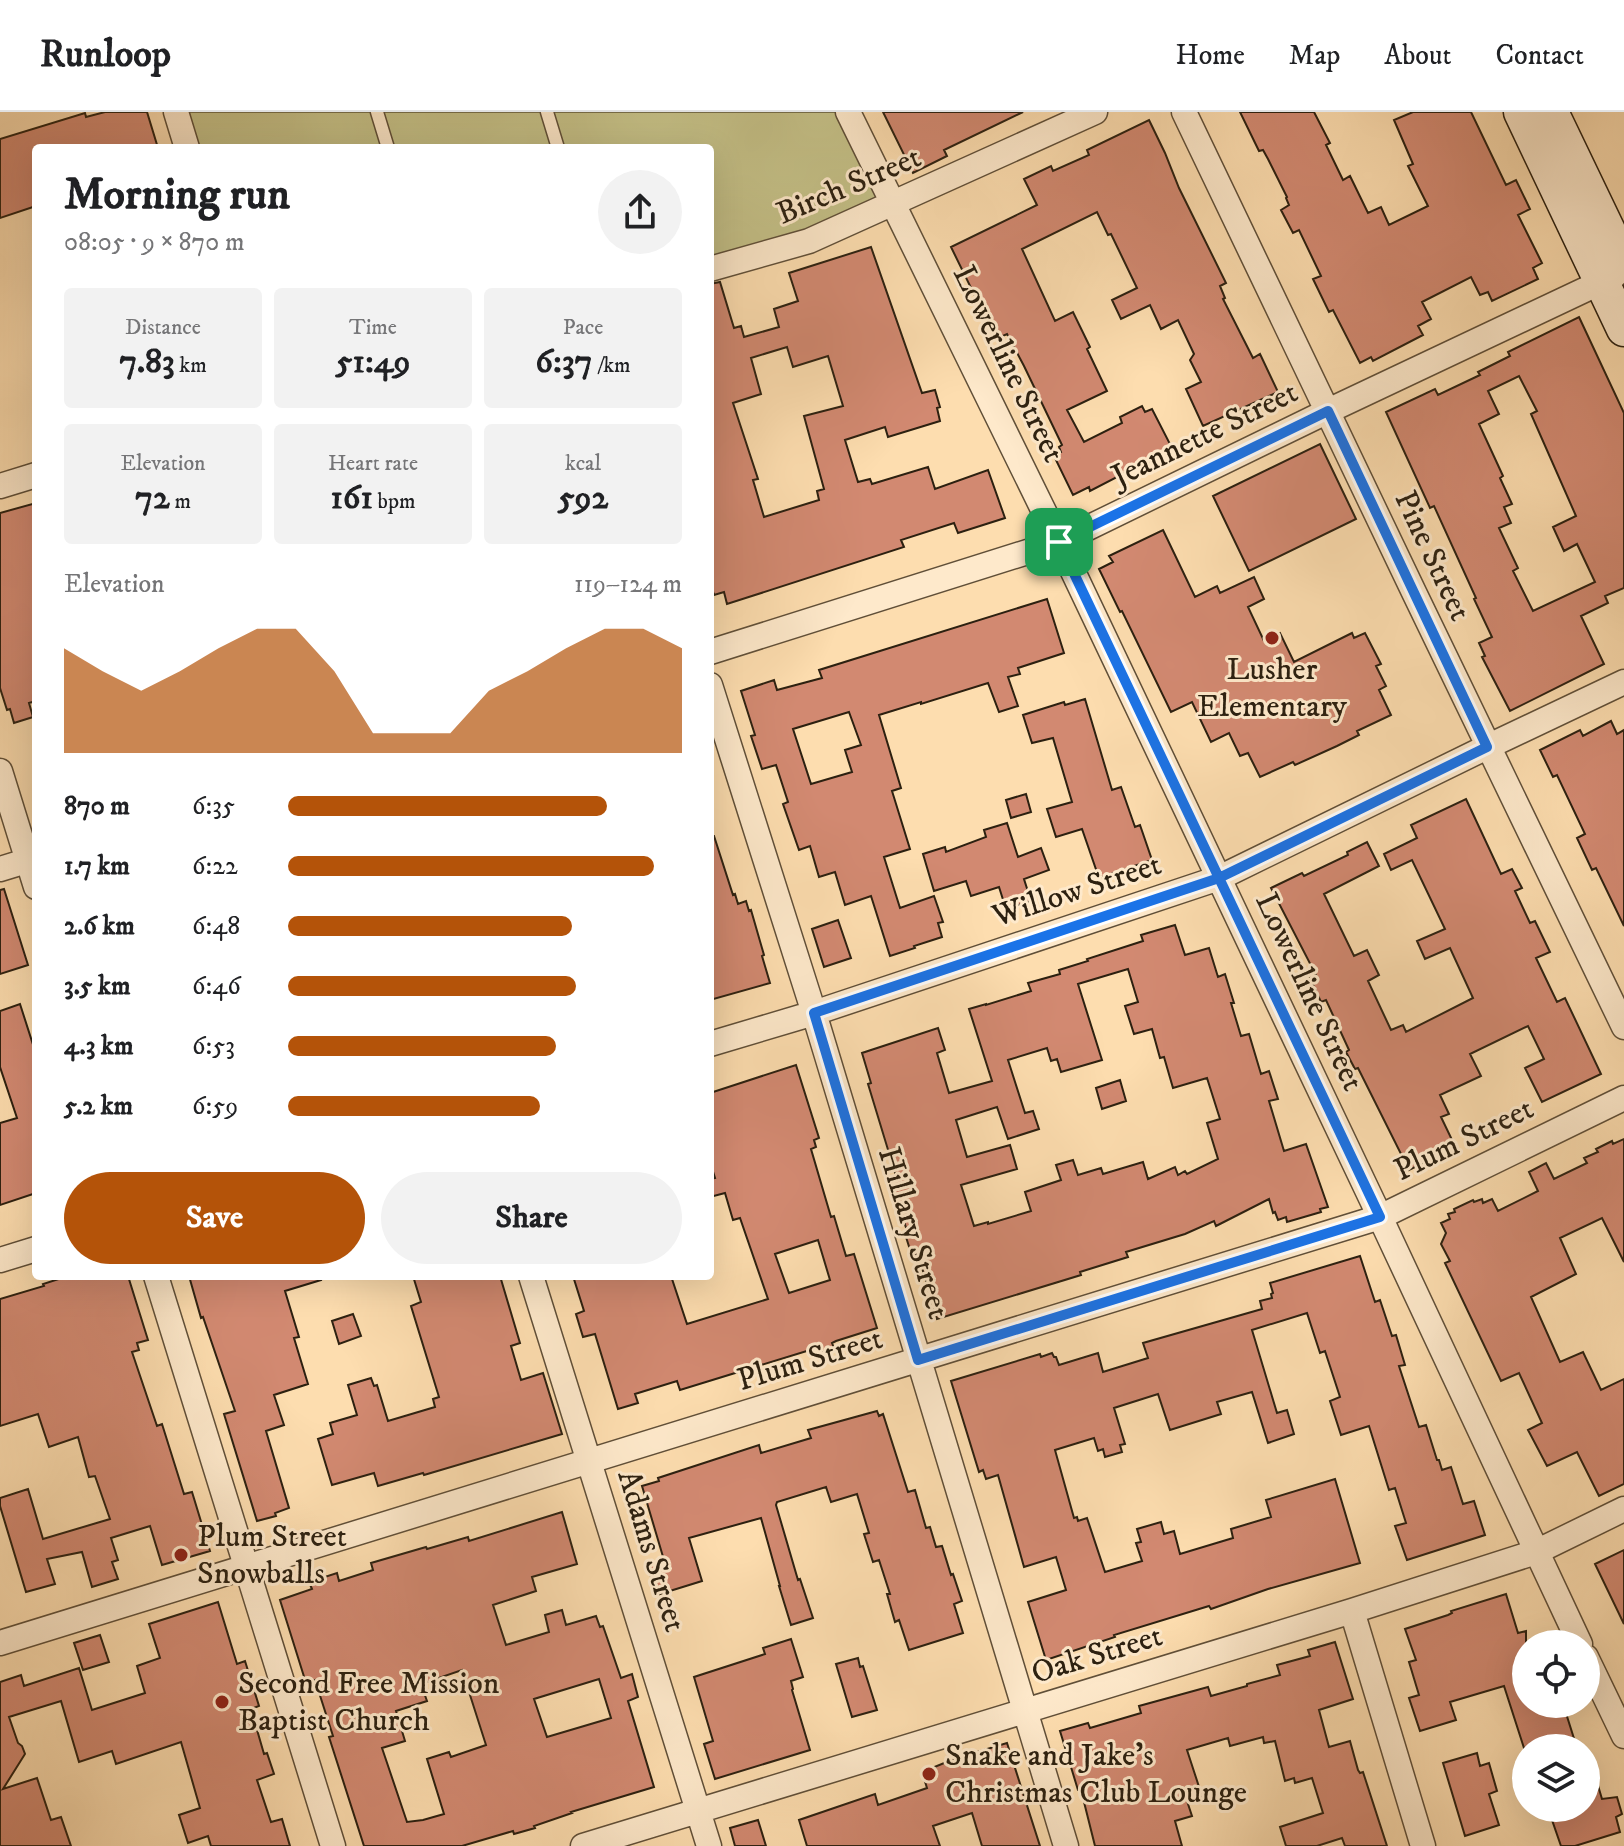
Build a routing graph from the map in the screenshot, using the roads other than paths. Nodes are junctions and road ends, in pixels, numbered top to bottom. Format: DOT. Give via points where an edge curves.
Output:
graph roads {
  1 [pos="176,112"];
  2 [pos="377,112"];
  3 [pos="547,112"];
  4 [pos="848,112"];
  5 [pos="1095,112"];
  6 [pos="1184,112"];
  7 [pos="1521,112"];
  8 [pos="1551,112"];
  9 [pos="186,144"];
  10 [pos="387,144"];
  11 [pos="557,144"];
  12 [pos="893,204"];
  13 [pos="714,268"];
  14 [pos="1617,273"];
  15 [pos="1624,329"];
  16 [pos="1328,411"];
  17 [pos="32,476"];
  18 [pos="0,486"];
  19 [pos="1059,542"];
  20 [pos="714,651"];
  21 [pos="1624,682"];
  22 [pos="714,698"];
  23 [pos="1487,747"];
  24 [pos="0,771"];
  25 [pos="32,859"];
  26 [pos="0,869"];
  27 [pos="1219,878"];
  28 [pos="814,1013"];
  29 [pos="1624,1027"];
  30 [pos="714,1043"];
  31 [pos="1624,1098"];
  32 [pos="1380,1217"];
  33 [pos="32,1250"];
  34 [pos="0,1260"];
  35 [pos="157,1280"];
  36 [pos="532,1280"];
  37 [pos="918,1360"];
  38 [pos="589,1462"];
  39 [pos="1624,1509"];
  40 [pos="1536,1552"];
  41 [pos="246,1567"];
  42 [pos="1352,1611"];
  43 [pos="1573,1630"];
  44 [pos="0,1643"];
  45 [pos="1600,1686"];
  46 [pos="1024,1710"];
  47 [pos="1624,1736"];
  48 [pos="698,1810"];
  49 [pos="333,1846"];
  50 [pos="583,1846"];
  51 [pos="709,1846"];
  52 [pos="1066,1846"];
  53 [pos="1423,1846"];
  1 -- 9 [label="street"];
  2 -- 10 [label="lane"];
  3 -- 11 [label="lane"];
  4 -- 12 [label="street, Lowerline Street"];
  5 -- 12 [label="street, Birch Street"];
  6 -- 16 [label="street, Pine Street"];
  7 -- 14 [label="street"];
  8 -- 14 [label="street"];
  12 -- 13 [label="street, Birch Street" via="809,241"];
  12 -- 19 [label="street, Lowerline Street"];
  14 -- 15 [label="street"];
  14 -- 16 [label="street, Jeannette Street"];
  16 -- 19 [label="street, Jeannette Street"];
  16 -- 23 [label="street, Pine Street"];
  17 -- 18 [label="street"];
  19 -- 20 [label="street, Jeannette Street"];
  19 -- 27 [label="street, Lowerline Street"];
  21 -- 23 [label="street, Willow Street"];
  22 -- 28 [label="street, Hillary Street"];
  23 -- 27 [label="street, Willow Street"];
  23 -- 29 [label="street, Pine Street"];
  24 -- 25 [label="street"];
  25 -- 26 [label="street"];
  27 -- 28 [label="street, Willow Street"];
  27 -- 32 [label="street, Lowerline Street"];
  28 -- 30 [label="street, Willow Street"];
  28 -- 37 [label="street, Hillary Street"];
  31 -- 32 [label="street, Plum Street"];
  32 -- 37 [label="street, Plum Street"];
  32 -- 40 [label="street, Lowerline Street"];
  33 -- 34 [label="street"];
  35 -- 41 [label="street"];
  36 -- 38 [label="street, Adams Street"];
  37 -- 38 [label="street, Plum Street"];
  37 -- 46 [label="street, Hillary Street"];
  38 -- 41 [label="street, Plum Street"];
  38 -- 48 [label="street, Adams Street"];
  39 -- 40 [label="street, Oak Street"];
  40 -- 42 [label="street, Oak Street"];
  40 -- 43 [label="street, Lowerline Street"];
  41 -- 44 [label="street, Plum Street"];
  41 -- 49 [label="street"];
  42 -- 46 [label="street, Oak Street"];
  42 -- 53 [label="street"];
  45 -- 47 [label="street"];
  46 -- 48 [label="street, Oak Street"];
  46 -- 52 [label="street, Hillary Street"];
  48 -- 50 [label="street, Oak Street"];
  48 -- 51 [label="street, Adams Street"];
}
